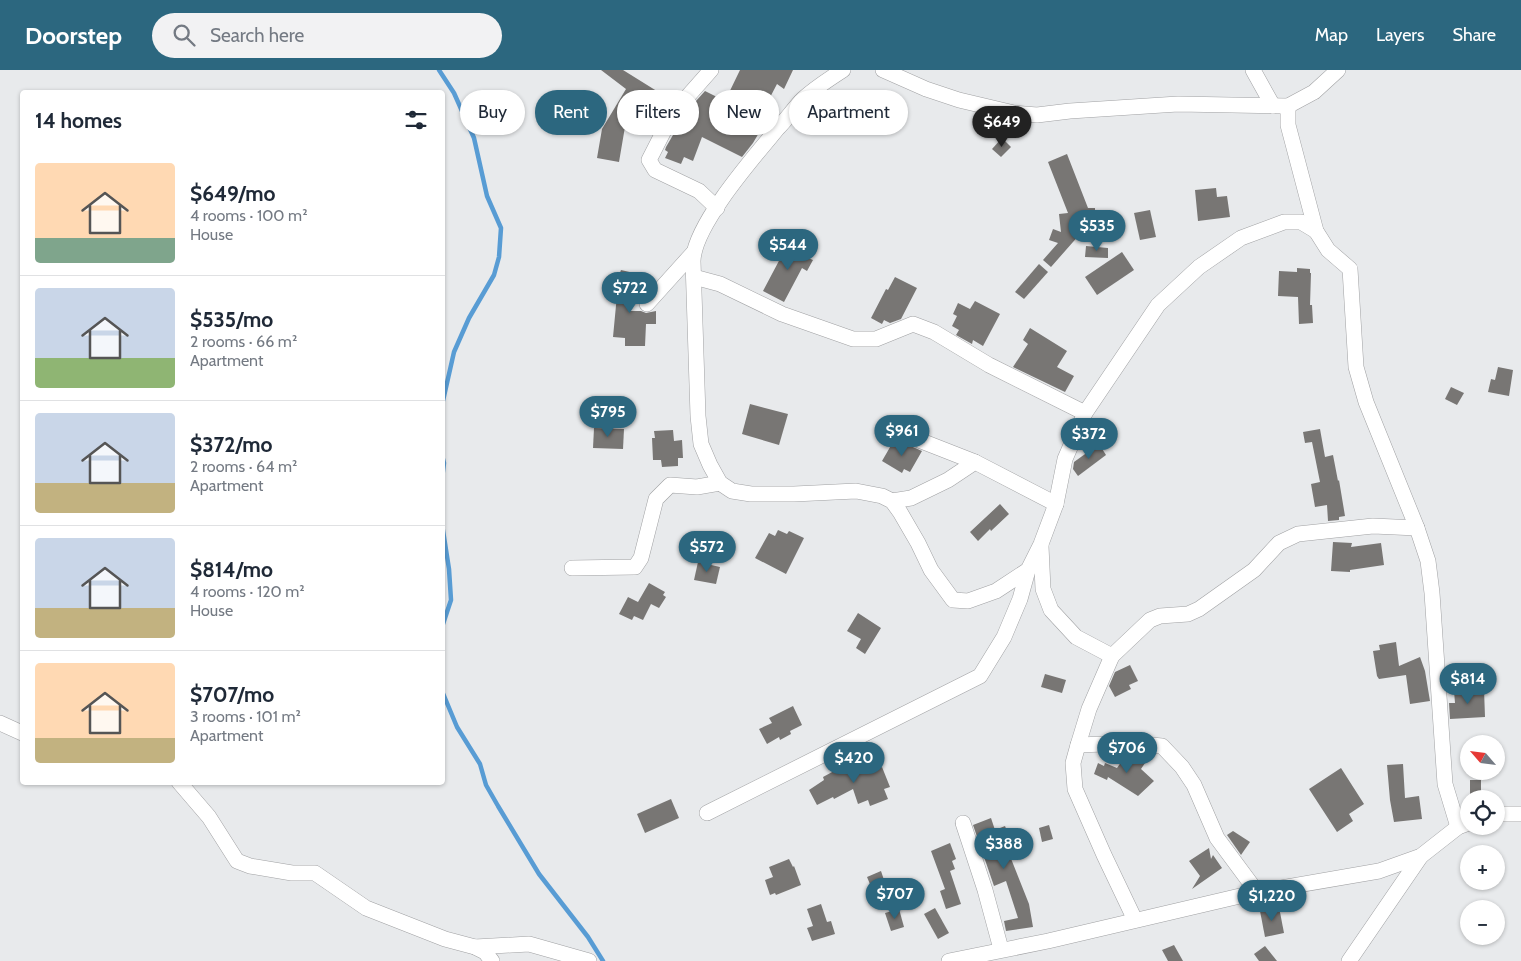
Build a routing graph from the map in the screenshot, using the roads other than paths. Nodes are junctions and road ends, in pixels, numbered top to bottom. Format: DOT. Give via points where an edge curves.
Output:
graph roads {
  1 [pos="710,70"];
  2 [pos="843,70"];
  3 [pos="883,70"];
  4 [pos="1253,70"];
  5 [pos="1338,70"];
  6 [pos="1280,106"];
  7 [pos="717,208"];
  8 [pos="1316,231"];
  9 [pos="693,253"];
  10 [pos="694,277"];
  11 [pos="647,304"];
  12 [pos="1085,413"];
  13 [pos="906,435"];
  14 [pos="975,462"];
  15 [pos="720,483"];
  16 [pos="892,501"];
  17 [pos="1056,504"];
  18 [pos="1417,528"];
  19 [pos="1041,544"];
  20 [pos="572,568"];
  21 [pos="1028,570"];
  22 [pos="1112,656"];
  23 [pos="0,722"];
  24 [pos="20,732"];
  25 [pos="1078,745"];
  26 [pos="182,785"];
  27 [pos="707,813"];
  28 [pos="1505,814"];
  29 [pos="1521,814"];
  30 [pos="1460,818"];
  31 [pos="963,823"];
  32 [pos="1460,827"];
  33 [pos="1421,856"];
  34 [pos="1257,892"];
  35 [pos="1135,920"];
  36 [pos="475,947"];
  37 [pos="1001,949"];
  38 [pos="492,961"];
  39 [pos="589,961"];
  40 [pos="949,961"];
  41 [pos="1349,961"];
  1 -- 7 [label="street" via="672,113 650,160 655,170 699,191"];
  2 -- 7 [label="street" via="803,99"];
  3 -- 6 [label="street" via="943,95 1014,113 1052,114 1178,104"];
  4 -- 6 [label="street"];
  5 -- 6 [label="street" via="1314,92"];
  6 -- 8 [label="street"];
  7 -- 9 [label="street"];
  8 -- 12 [label="street" via="1301,222 1284,222 1241,238 1199,267 1158,305"];
  8 -- 18 [label="street" via="1328,250 1350,269 1356,367 1366,402"];
  9 -- 10 [label="street"];
  9 -- 11 [label="street"];
  10 -- 12 [label="street" via="720,284 782,314 853,339 876,339 913,324 934,332 989,365"];
  10 -- 15 [label="street" via="698,416 702,444"];
  12 -- 17 [label="street" via="1065,458"];
  13 -- 14 [label="street"];
  14 -- 16 [label="street" via="911,498"];
  14 -- 17 [label="street"];
  15 -- 16 [label="street" via="732,491 751,494 856,491 874,493"];
  15 -- 20 [label="street" via="697,487 670,485 656,499 641,558 635,567"];
  16 -- 21 [label="street" via="909,526 930,570 953,600 968,601 996,591"];
  17 -- 19 [label="street"];
  18 -- 22 [label="street" via="1373,526 1298,534 1279,543 1254,570 1199,610 1150,620"];
  18 -- 30 [label="street" via="1428,561 1432,592 1446,784"];
  19 -- 21 [label="street"];
  19 -- 22 [label="street" via="1043,589 1051,610 1076,637"];
  21 -- 27 [label="street" via="1004,637 980,676"];
  22 -- 25 [label="street"];
  23 -- 24 [label="street"];
  25 -- 34 [label="street" via="1131,743 1162,746 1194,785 1217,838"];
  25 -- 35 [label="street" via="1073,763 1075,788"];
  26 -- 36 [label="street" via="209,817 237,861 292,873 315,873 366,908 445,939"];
  28 -- 29 [label="street"];
  31 -- 37 [label="street"];
  32 -- 33 [label="street"];
  33 -- 34 [label="street" via="1379,871"];
  33 -- 41 [label="street"];
  34 -- 35 [label="street"];
  35 -- 37 [label="street"];
  36 -- 38 [label="street"];
  36 -- 39 [label="street" via="529,944"];
  37 -- 40 [label="street"];
}
